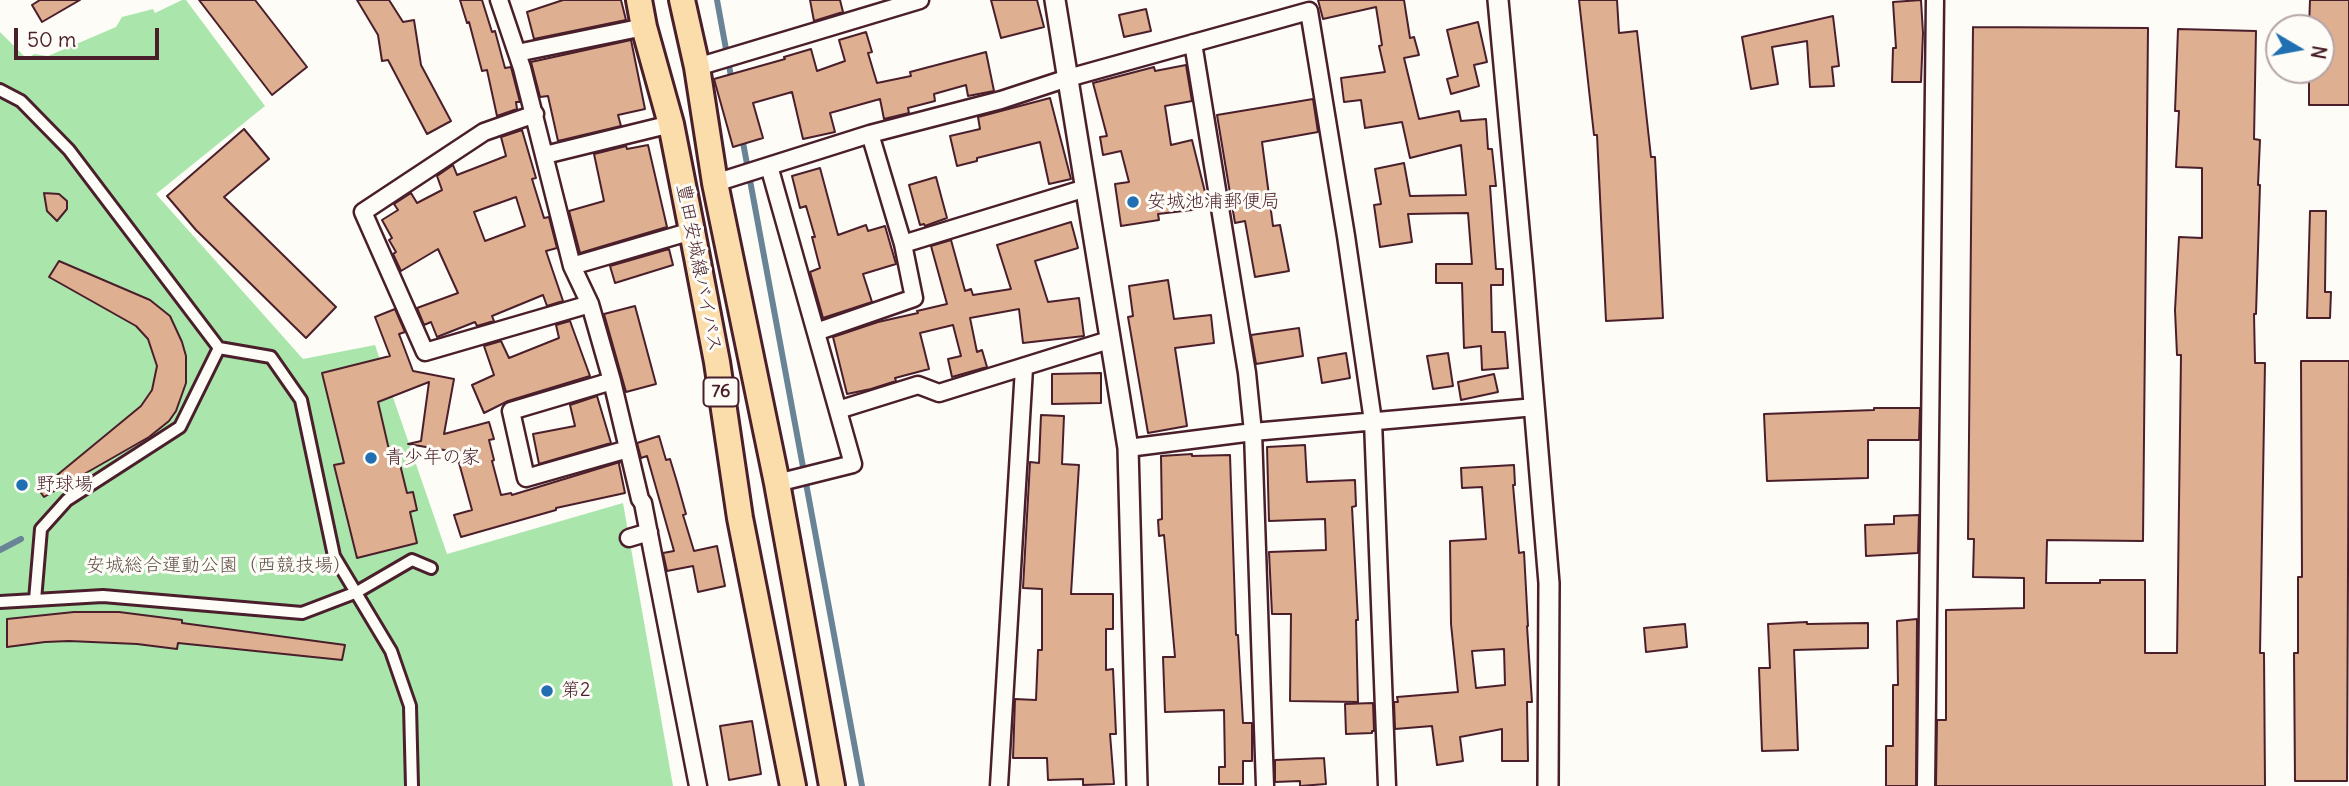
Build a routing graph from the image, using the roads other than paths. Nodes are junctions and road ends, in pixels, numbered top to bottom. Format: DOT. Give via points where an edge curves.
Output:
graph roads {
  1 [pos="499,0"];
  2 [pos="639,0"];
  3 [pos="682,0"];
  4 [pos="920,0"];
  5 [pos="1055,0"];
  6 [pos="1498,0"];
  7 [pos="1934,0"];
  8 [pos="644,27"];
  9 [pos="1193,43"];
  10 [pos="517,54"];
  11 [pos="697,67"];
  12 [pos="1068,78"];
  13 [pos="0,90"];
  14 [pos="535,114"];
  15 [pos="671,124"];
  16 [pos="870,134"];
  17 [pos="545,155"];
  18 [pos="769,166"];
  19 [pos="715,183"];
  20 [pos="1086,188"];
  21 [pos="692,231"];
  22 [pos="903,244"];
  23 [pos="572,266"];
  24 [pos="590,304"];
  25 [pos="816,332"];
  26 [pos="1109,340"];
  27 [pos="219,348"];
  28 [pos="1024,368"];
  29 [pos="612,381"];
  30 [pos="1535,407"];
  31 [pos="838,410"];
  32 [pos="1373,421"];
  33 [pos="1254,432"];
  34 [pos="1128,448"];
  35 [pos="628,449"];
  36 [pos="777,483"];
  37 [pos="649,532"];
  38 [pos="629,538"];
  39 [pos="431,568"];
  40 [pos="357,592"];
  41 [pos="35,600"];
  42 [pos="0,603"];
  43 [pos="412,786"];
  44 [pos="698,786"];
  45 [pos="793,786"];
  46 [pos="832,786"];
  47 [pos="999,786"];
  48 [pos="1137,786"];
  49 [pos="1265,786"];
  50 [pos="1387,786"];
  51 [pos="1548,786"];
  52 [pos="1926,786"];
  1 -- 10 [label="street"];
  2 -- 8 [label="main road, 豊田安城線バイパス / 76"];
  3 -- 11 [label="main road, 豊田安城線バイパス / 76"];
  4 -- 11 [label="street"];
  5 -- 12 [label="street"];
  6 -- 30 [label="street"];
  7 -- 52 [label="street"];
  8 -- 10 [label="street"];
  8 -- 15 [label="main road, 豊田安城線バイパス / 76"];
  9 -- 12 [label="street"];
  9 -- 32 [label="street" via="1309,10"];
  9 -- 33 [label="street"];
  10 -- 14 [label="street"];
  11 -- 19 [label="main road, 豊田安城線バイパス / 76"];
  12 -- 16 [label="street"];
  12 -- 20 [label="street"];
  13 -- 27 [label="street" via="22,101 69,150"];
  14 -- 17 [label="street"];
  14 -- 24 [label="street" via="484,132 363,212 425,352"];
  15 -- 17 [label="street"];
  15 -- 21 [label="main road, 豊田安城線バイパス / 76"];
  16 -- 18 [label="street"];
  16 -- 22 [label="street"];
  17 -- 23 [label="street"];
  18 -- 19 [label="street"];
  18 -- 25 [label="street"];
  19 -- 36 [label="main road, 豊田安城線バイパス / 76"];
  20 -- 22 [label="street"];
  20 -- 26 [label="street"];
  21 -- 23 [label="street"];
  21 -- 45 [label="main road, 豊田安城線バイパス / 76" via="740,518"];
  22 -- 25 [label="street" via="914,298"];
  23 -- 24 [label="street"];
  24 -- 29 [label="street"];
  25 -- 31 [label="street"];
  26 -- 28 [label="street"];
  26 -- 34 [label="street"];
  27 -- 40 [label="street" via="271,357 300,400 334,556"];
  27 -- 41 [label="street" via="180,427 67,500 41,529"];
  28 -- 31 [label="street" via="939,393 918,385"];
  28 -- 47 [label="street"];
  29 -- 35 [label="street"];
  29 -- 35 [label="street" via="511,411 526,478"];
  30 -- 32 [label="street"];
  30 -- 51 [label="street" via="1549,583"];
  31 -- 36 [label="street" via="853,464"];
  32 -- 33 [label="street"];
  32 -- 50 [label="street"];
  33 -- 34 [label="street"];
  33 -- 49 [label="street"];
  34 -- 48 [label="street"];
  35 -- 37 [label="street"];
  36 -- 46 [label="main road, 豊田安城線バイパス / 76"];
  37 -- 38 [label="street"];
  37 -- 44 [label="street"];
  39 -- 40 [label="street" via="412,560"];
  40 -- 41 [label="street" via="302,613 103,596"];
  40 -- 43 [label="street" via="391,651 410,706"];
  41 -- 42 [label="street"];
}
